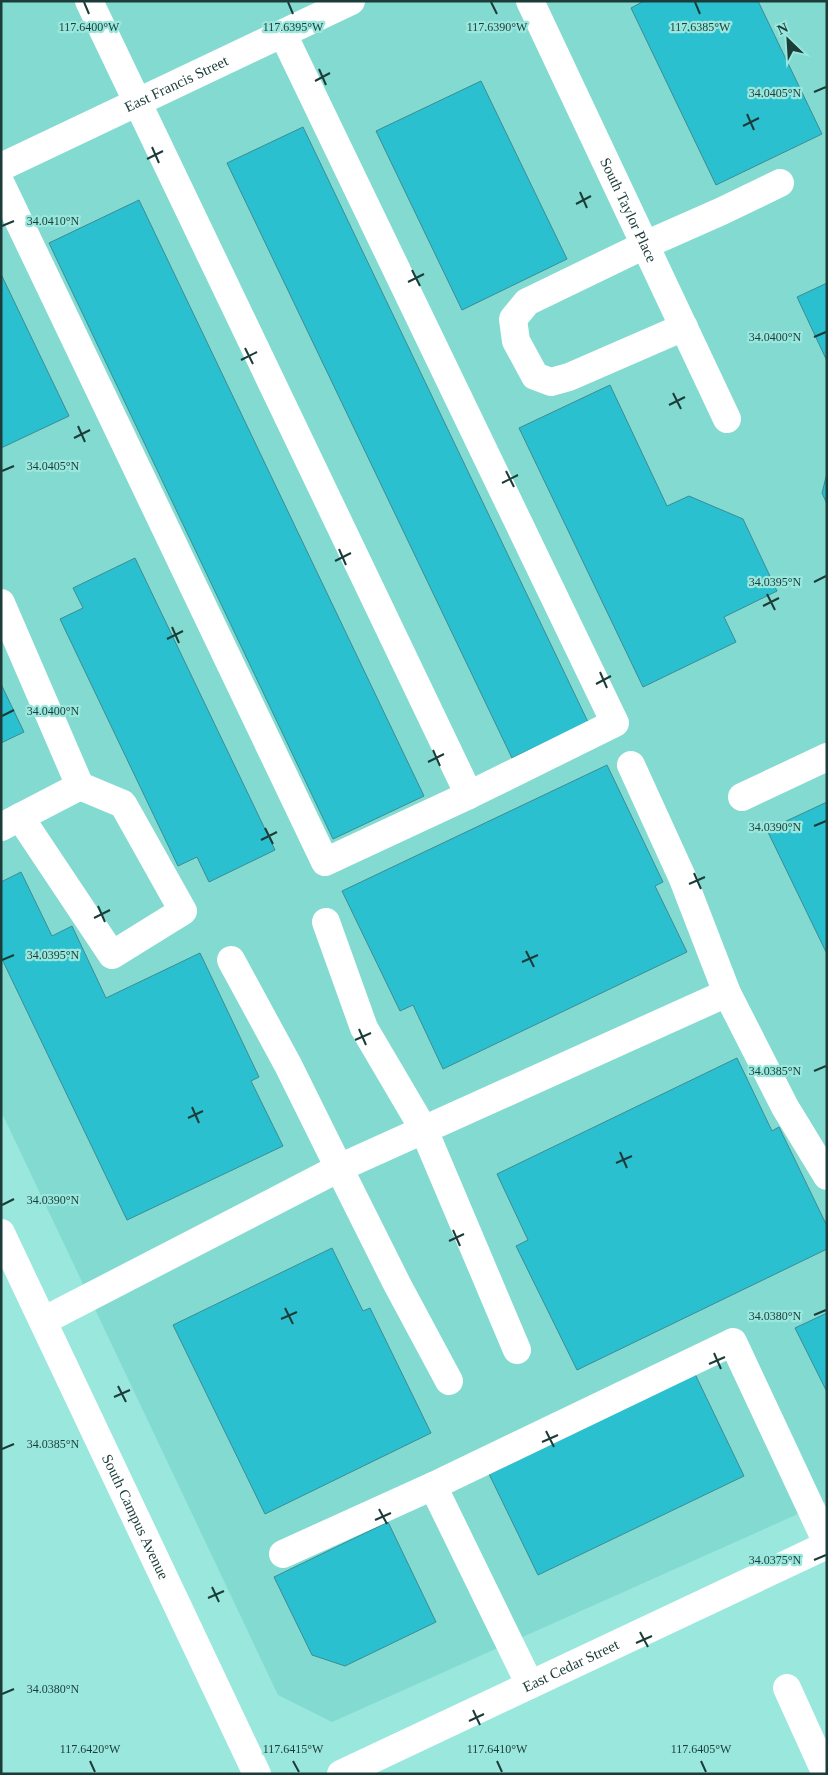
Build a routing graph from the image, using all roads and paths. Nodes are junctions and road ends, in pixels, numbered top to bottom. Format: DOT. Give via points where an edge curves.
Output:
graph roads {
  1 [pos="89,1"];
  2 [pos="351,1"];
  3 [pos="530,1"];
  4 [pos="283,34"];
  5 [pos="137,103"];
  6 [pos="1,167"];
  7 [pos="780,183"];
  8 [pos="1,184"];
  9 [pos="645,245"];
  10 [pos="684,327"];
  11 [pos="727,419"];
  12 [pos="1,603"];
  13 [pos="827,757"];
  14 [pos="631,765"];
  15 [pos="80,786"];
  16 [pos="469,796"];
  17 [pos="742,798"];
  18 [pos="11,822"];
  19 [pos="326,922"];
  20 [pos="231,960"];
  21 [pos="726,993"];
  22 [pos="424,1130"];
  23 [pos="339,1168"];
  24 [pos="827,1176"];
  25 [pos="1,1233"];
  26 [pos="43,1321"];
  27 [pos="517,1350"];
  28 [pos="449,1381"];
  29 [pos="433,1486"];
  30 [pos="827,1544"];
  31 [pos="283,1554"];
  32 [pos="530,1685"];
  33 [pos="787,1688"];
  34 [pos="257,1774"];
  35 [pos="341,1774"];
  36 [pos="826,1774"];
  1 -- 5 [label="street"];
  2 -- 4 [label="street, East Francis Street"];
  3 -- 9 [label="street, South Taylor Place"];
  4 -- 5 [label="street, East Francis Street"];
  4 -- 16 [label="street" via="615,723"];
  5 -- 6 [label="street, East Francis Street"];
  5 -- 16 [label="street"];
  7 -- 9 [label="street"];
  8 -- 16 [label="street" via="325,862"];
  9 -- 10 [label="street, South Taylor Place"];
  9 -- 10 [label="street" via="527,302 512,319 516,341 535,376 551,382"];
  10 -- 11 [label="street, South Taylor Place"];
  12 -- 15 [label="street"];
  13 -- 17 [label="street"];
  14 -- 21 [label="street" via="683,878"];
  15 -- 18 [label="street"];
  15 -- 18 [label="street" via="123,804 183,911 112,955"];
  19 -- 22 [label="street" via="364,1028"];
  20 -- 23 [label="street"];
  21 -- 22 [label="street"];
  21 -- 24 [label="street" via="785,1107"];
  22 -- 23 [label="street"];
  22 -- 27 [label="street"];
  23 -- 26 [label="street"];
  23 -- 28 [label="street"];
  25 -- 26 [label="street, South Campus Avenue"];
  26 -- 34 [label="street, South Campus Avenue"];
  29 -- 30 [label="street" via="734,1342"];
  29 -- 31 [label="street"];
  29 -- 32 [label="street"];
  30 -- 32 [label="street, East Cedar Street"];
  32 -- 35 [label="street, East Cedar Street"];
  33 -- 36 [label="street"];
}
